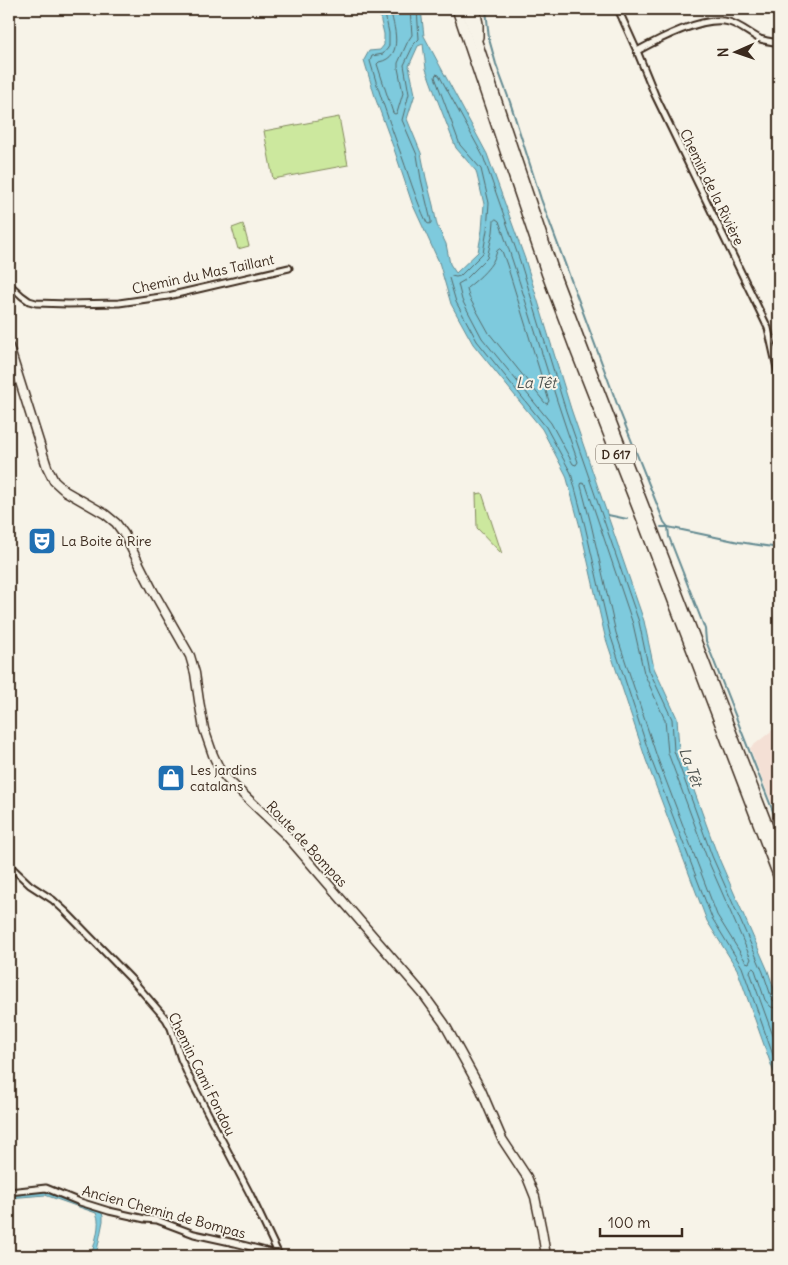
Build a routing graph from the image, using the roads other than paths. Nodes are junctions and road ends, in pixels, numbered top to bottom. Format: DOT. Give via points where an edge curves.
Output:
graph roads {
  1 [pos="456,9"];
  2 [pos="466,9"];
  3 [pos="474,9"];
  4 [pos="618,9"];
  5 [pos="779,43"];
  6 [pos="478,45"];
  7 [pos="637,51"];
  8 [pos="289,268"];
  9 [pos="9,284"];
  10 [pos="9,347"];
  11 [pos="779,377"];
  12 [pos="779,854"];
  13 [pos="9,865"];
  14 [pos="779,878"];
  15 [pos="9,1192"];
  16 [pos="282,1255"];
  17 [pos="546,1256"];
  1 -- 14 [label="highway, D 617" via="569,335"];
  2 -- 6 [label="highway, D 617"];
  3 -- 6 [label="highway"];
  4 -- 7 [label="street, Chemin de la Rivière"];
  5 -- 7 [label="street" via="762,40 730,22 720,21 679,30"];
  6 -- 12 [label="highway, D 617" via="582,349"];
  7 -- 11 [label="street, Chemin de la Rivière" via="768,328"];
  8 -- 9 [label="street, Chemin du Mas Taillant" via="168,296 119,303 36,303"];
  10 -- 17 [label="main road, Route de Bompas" via="54,481 64,491 116,522 190,656 204,729 220,770 285,834 423,994 444,1023 481,1090 502,1139 527,1177 535,1197"];
  13 -- 16 [label="street, Chemin Cami Fondou" via="65,911 134,981 166,1019 188,1075"];
  15 -- 16 [label="street, Ancien Chemin de Bompas" via="46,1188 109,1211 157,1220 194,1234"];
}
